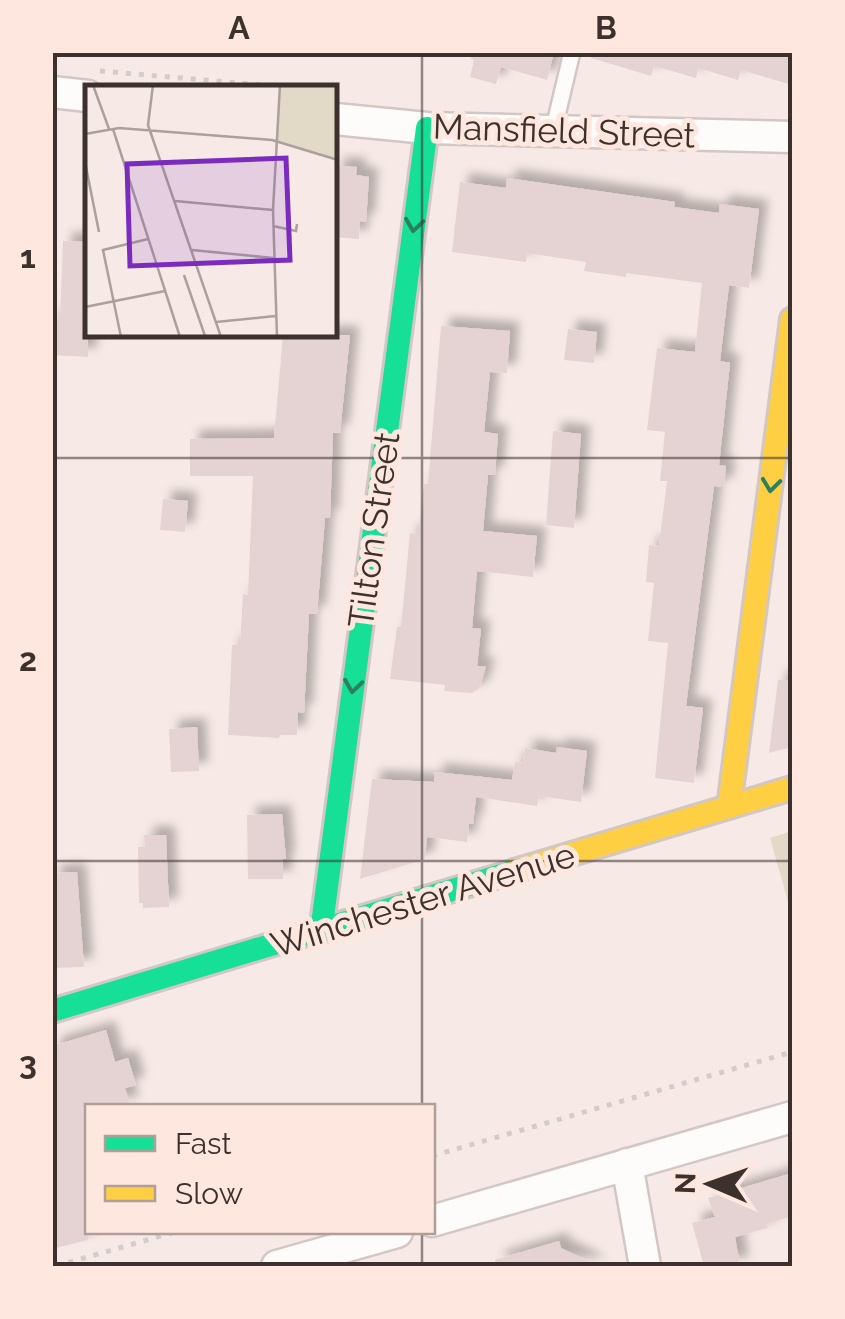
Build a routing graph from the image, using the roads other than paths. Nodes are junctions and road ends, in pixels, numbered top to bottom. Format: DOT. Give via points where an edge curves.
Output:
graph roads {
  1 [pos="572,52"];
  2 [pos="85,82"];
  3 [pos="52,92"];
  4 [pos="338,119"];
  5 [pos="427,128"];
  6 [pos="553,132"];
  7 [pos="792,137"];
  8 [pos="792,318"];
  9 [pos="792,788"];
  10 [pos="730,807"];
  11 [pos="321,932"];
  12 [pos="52,1012"];
  13 [pos="792,1117"];
  14 [pos="627,1164"];
  15 [pos="435,1220"];
  16 [pos="390,1234"];
  17 [pos="276,1266"];
  18 [pos="645,1266"];
  1 -- 6 [label="lane"];
  2 -- 3 [label="street"];
  4 -- 5 [label="street, Mansfield Street"];
  5 -- 6 [label="street, Mansfield Street"];
  5 -- 11 [label="street, Tilton Street, one-way"];
  6 -- 7 [label="street, Mansfield Street"];
  8 -- 10 [label="street, one-way"];
  9 -- 10 [label="street, Winchester Avenue"];
  10 -- 11 [label="street, Winchester Avenue"];
  11 -- 12 [label="street, Winchester Avenue"];
  13 -- 14 [label="street"];
  14 -- 15 [label="street"];
  14 -- 18 [label="street"];
  16 -- 17 [label="street"];
}
